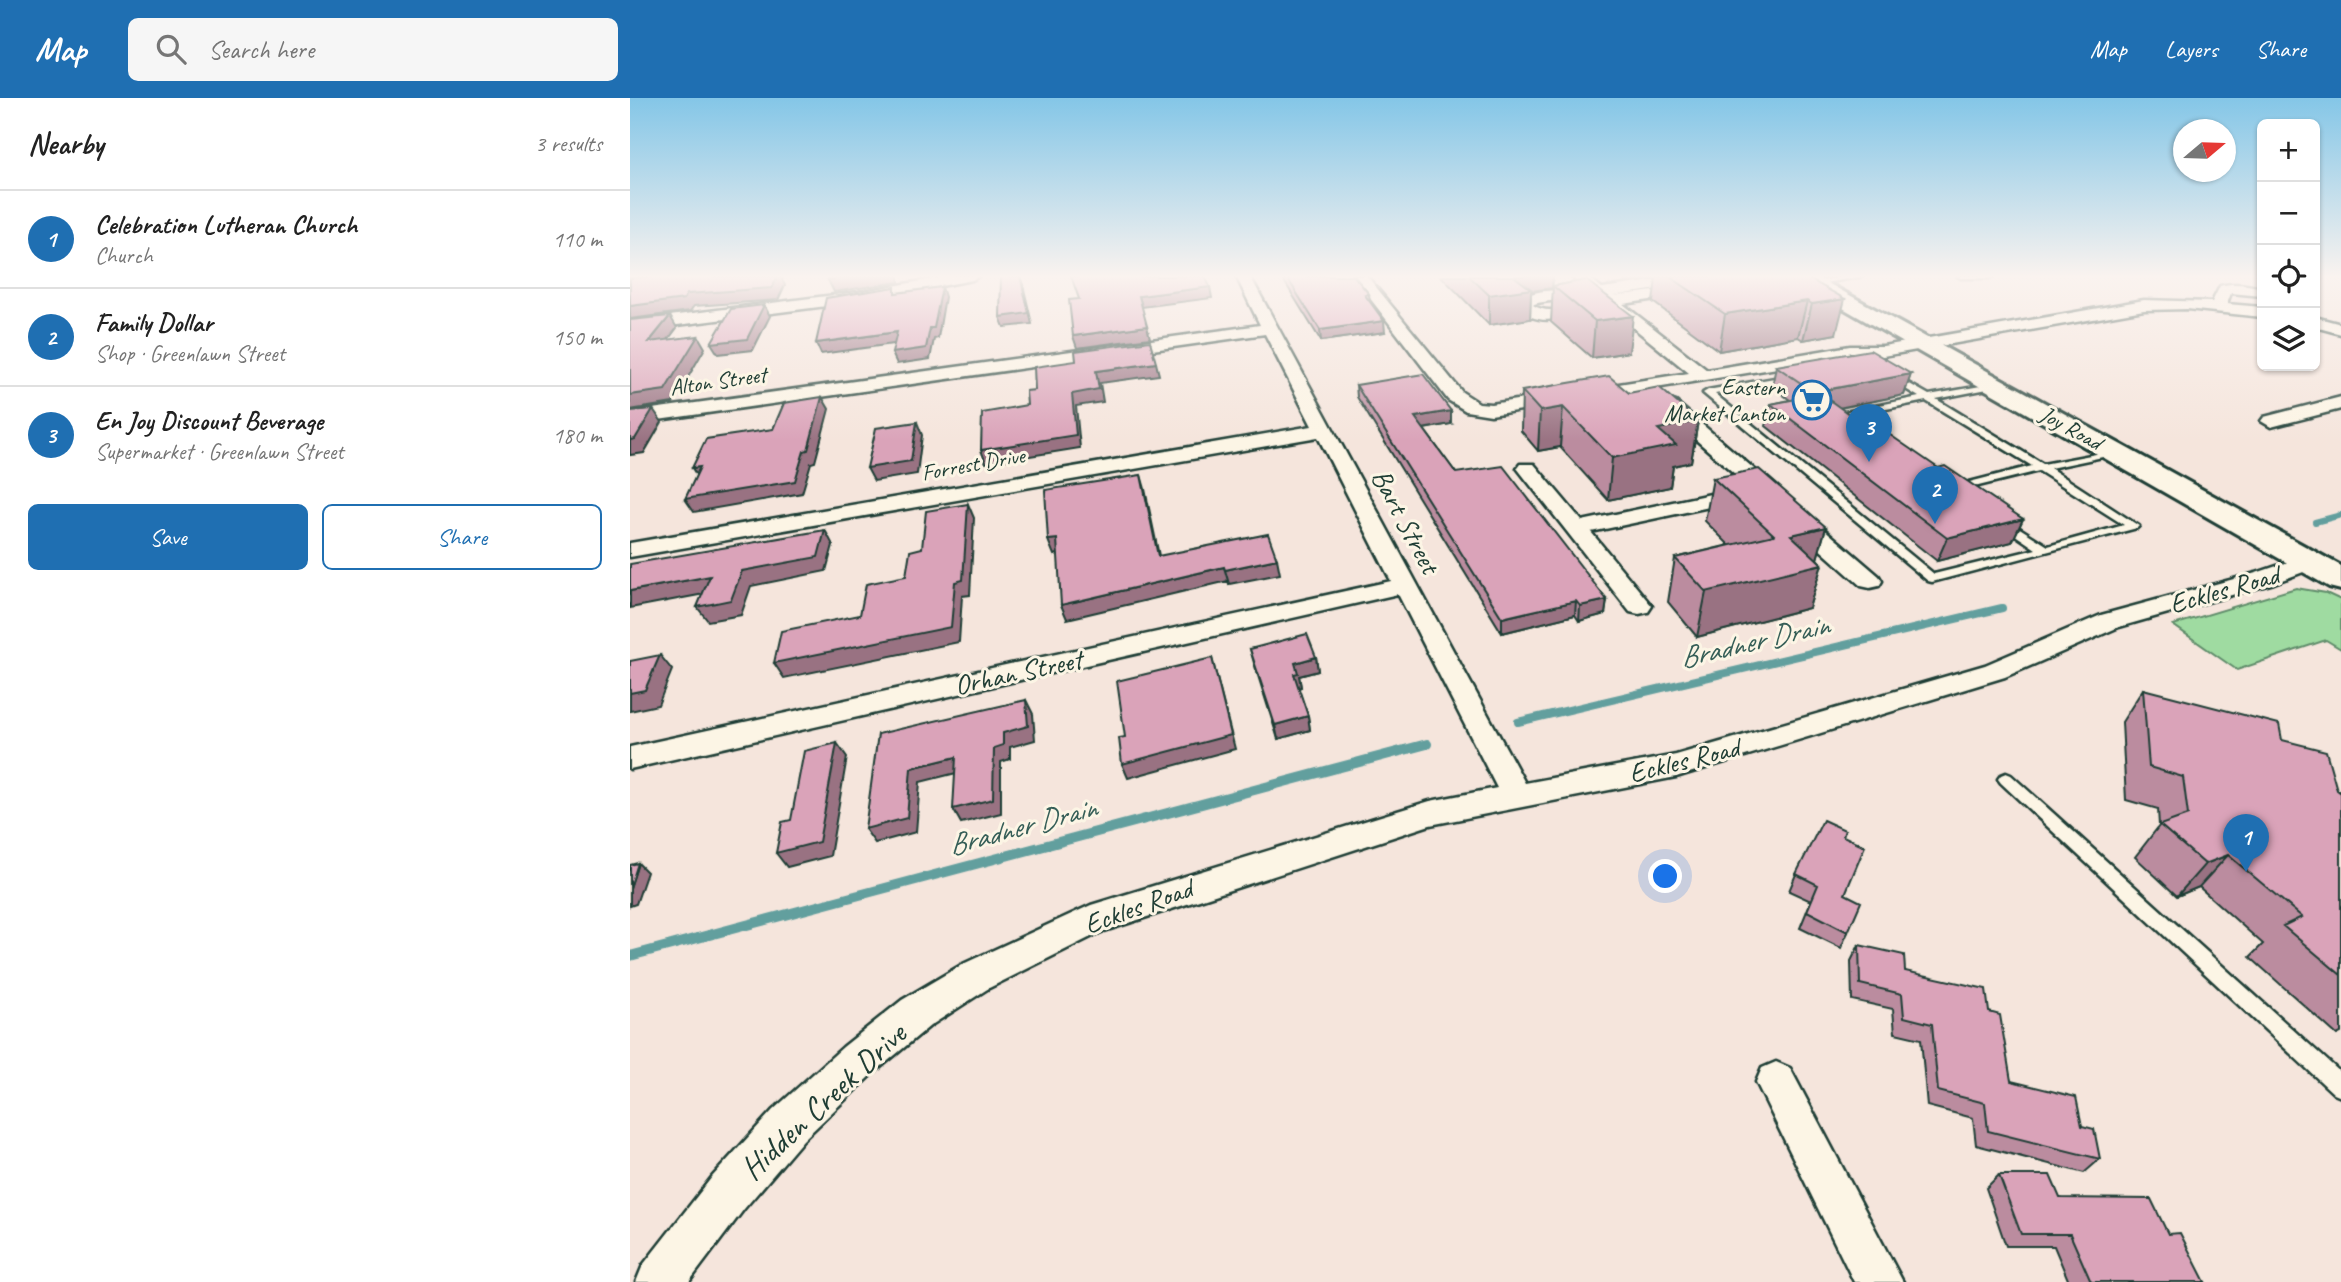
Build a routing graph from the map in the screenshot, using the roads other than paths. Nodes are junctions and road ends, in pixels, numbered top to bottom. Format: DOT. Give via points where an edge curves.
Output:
graph roads {
  1 [pos="1247,331"];
  2 [pos="1272,331"];
  3 [pos="1403,331"];
  4 [pos="1648,331"];
  5 [pos="1900,331"];
  6 [pos="1995,331"];
  7 [pos="1922,344"];
  8 [pos="1850,351"];
  9 [pos="1870,364"];
  10 [pos="1881,371"];
  11 [pos="1702,374"];
  12 [pos="1802,376"];
  13 [pos="1644,385"];
  14 [pos="1995,385"];
  15 [pos="1926,399"];
  16 [pos="2341,403"];
  17 [pos="630,418"];
  18 [pos="2271,421"];
  19 [pos="1324,430"];
  20 [pos="1865,430"];
  21 [pos="2113,452"];
  22 [pos="2040,467"];
  23 [pos="1527,468"];
  24 [pos="1942,482"];
  25 [pos="1764,489"];
  26 [pos="1954,489"];
  27 [pos="1965,497"];
  28 [pos="1988,512"];
  29 [pos="1575,529"];
  30 [pos="630,550"];
  31 [pos="2046,550"];
  32 [pos="2309,562"];
  33 [pos="2341,580"];
  34 [pos="1870,582"];
  35 [pos="1407,585"];
  36 [pos="1639,606"];
  37 [pos="630,758"];
  38 [pos="2006,779"];
  39 [pos="1516,795"];
  40 [pos="1055,939"];
  41 [pos="1776,1082"];
  42 [pos="2341,1087"];
  43 [pos="660,1282"];
  44 [pos="1879,1282"];
  1 -- 17 [label="street, Alton Street"];
  2 -- 19 [label="street, Bart Street"];
  3 -- 13 [label="street" via="1454,396 1482,411"];
  4 -- 11 [label="street"];
  5 -- 7 [label="street, Joy Road"];
  6 -- 7 [label="street"];
  7 -- 8 [label="street"];
  7 -- 14 [label="street, Joy Road"];
  8 -- 9 [label="lane"];
  8 -- 11 [label="street"];
  10 -- 15 [label="lane"];
  11 -- 13 [label="street"];
  12 -- 31 [label="lane" via="1708,393 1932,578"];
  13 -- 25 [label="street"];
  14 -- 15 [label="lane"];
  14 -- 21 [label="street, Joy Road"];
  15 -- 20 [label="lane" via="1843,415"];
  15 -- 22 [label="lane"];
  16 -- 18 [label="street"];
  19 -- 30 [label="street, Forrest Drive"];
  19 -- 35 [label="street, Bart Street"];
  21 -- 22 [label="lane"];
  21 -- 32 [label="street, Joy Road"];
  22 -- 26 [label="lane"];
  22 -- 31 [label="lane" via="2133,526"];
  23 -- 29 [label="street"];
  24 -- 26 [label="lane"];
  25 -- 29 [label="street"];
  25 -- 34 [label="street"];
  26 -- 27 [label="lane"];
  28 -- 31 [label="lane"];
  29 -- 36 [label="street"];
  32 -- 33 [label="street, Joy Road"];
  32 -- 39 [label="street, Eckles Road" via="2110,621 1995,671 1676,766"];
  35 -- 37 [label="street, Orhan Street"];
  35 -- 39 [label="street, Bart Street"];
  38 -- 42 [label="lane"];
  39 -- 40 [label="street, Eckles Road" via="1430,813 1143,902 1091,920"];
  40 -- 43 [label="street, Hidden Creek Drive" via="976,976 916,1013 857,1061 788,1125 728,1193"];
  41 -- 44 [label="street"];
}
